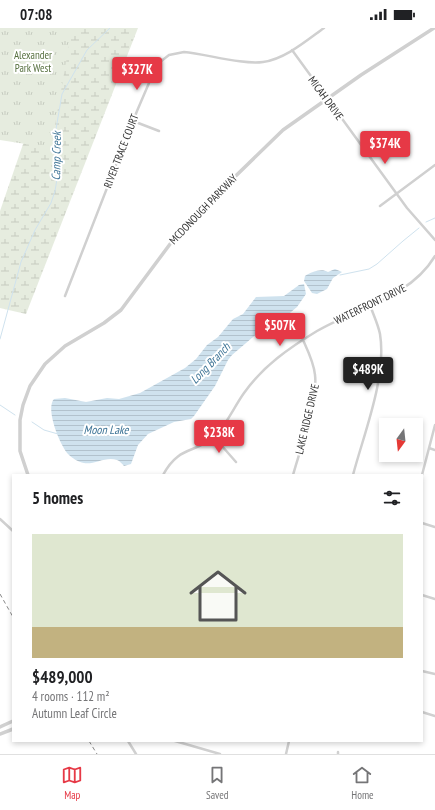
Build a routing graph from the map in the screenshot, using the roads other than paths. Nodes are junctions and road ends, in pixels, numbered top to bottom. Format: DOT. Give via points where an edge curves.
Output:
graph roads {
  1 [pos="324,28"];
  2 [pos="434,28"];
  3 [pos="292,50"];
  4 [pos="326,99"];
  5 [pos="133,121"];
  6 [pos="159,131"];
  7 [pos="435,165"];
  8 [pos="397,193"];
  9 [pos="380,206"];
  10 [pos="435,240"];
  11 [pos="435,256"];
  12 [pos="65,296"];
  13 [pos="370,305"];
  14 [pos="303,340"];
  15 [pos="435,425"];
  16 [pos="214,436"];
  17 [pos="429,448"];
  18 [pos="435,450"];
  19 [pos="236,462"];
  20 [pos="28,474"];
  21 [pos="164,474"];
  22 [pos="293,474"];
  23 [pos="353,474"];
  24 [pos="422,474"];
  25 [pos="0,519"];
  26 [pos="423,523"];
  27 [pos="5,524"];
  28 [pos="435,526"];
  29 [pos="12,527"];
  30 [pos="12,530"];
  31 [pos="423,595"];
  32 [pos="435,599"];
  33 [pos="423,671"];
  34 [pos="435,674"];
  35 [pos="423,712"];
  36 [pos="435,716"];
  37 [pos="12,721"];
  38 [pos="0,727"];
  39 [pos="12,729"];
  40 [pos="0,734"];
  41 [pos="129,742"];
  42 [pos="178,742"];
  43 [pos="289,742"];
  44 [pos="136,754"];
  45 [pos="220,754"];
  46 [pos="286,754"];
  1 -- 3 [label="street, RIVER TRACE COURT"];
  2 -- 4 [label="street, MCDONOUGH PARKWAY"];
  3 -- 4 [label="street, MICAH DRIVE"];
  3 -- 5 [label="street, RIVER TRACE COURT" via="278,58 261,62 193,53 169,55 155,69"];
  4 -- 8 [label="street, MICAH DRIVE"];
  4 -- 20 [label="street, MCDONOUGH PARKWAY" via="283,130 187,223 121,310 104,324 59,350 41,368 27,392 20,420 20,451"];
  5 -- 6 [label="street"];
  5 -- 12 [label="street, RIVER TRACE COURT"];
  7 -- 8 [label="street"];
  8 -- 9 [label="street"];
  8 -- 10 [label="street, MICAH DRIVE"];
  11 -- 13 [label="street, WATERFRONT DRIVE" via="412,283"];
  13 -- 14 [label="street, WATERFRONT DRIVE"];
  13 -- 23 [label="street" via="379,332 381,365"];
  14 -- 16 [label="street, WATERFRONT DRIVE" via="260,374"];
  14 -- 22 [label="street, LAKE RIDGE DRIVE" via="313,363 316,384"];
  15 -- 17 [label="street"];
  16 -- 19 [label="street"];
  16 -- 21 [label="street, WATERFRONT DRIVE" via="177,456"];
  17 -- 18 [label="street"];
  17 -- 24 [label="street"];
  25 -- 27 [label="street"];
  26 -- 28 [label="street"];
  27 -- 29 [label="street"];
  27 -- 30 [label="street"];
  31 -- 32 [label="street"];
  33 -- 34 [label="street"];
  35 -- 36 [label="street"];
  37 -- 38 [label="street"];
  39 -- 40 [label="street"];
  41 -- 44 [label="street"];
  42 -- 45 [label="street"];
  43 -- 46 [label="street"];
}
